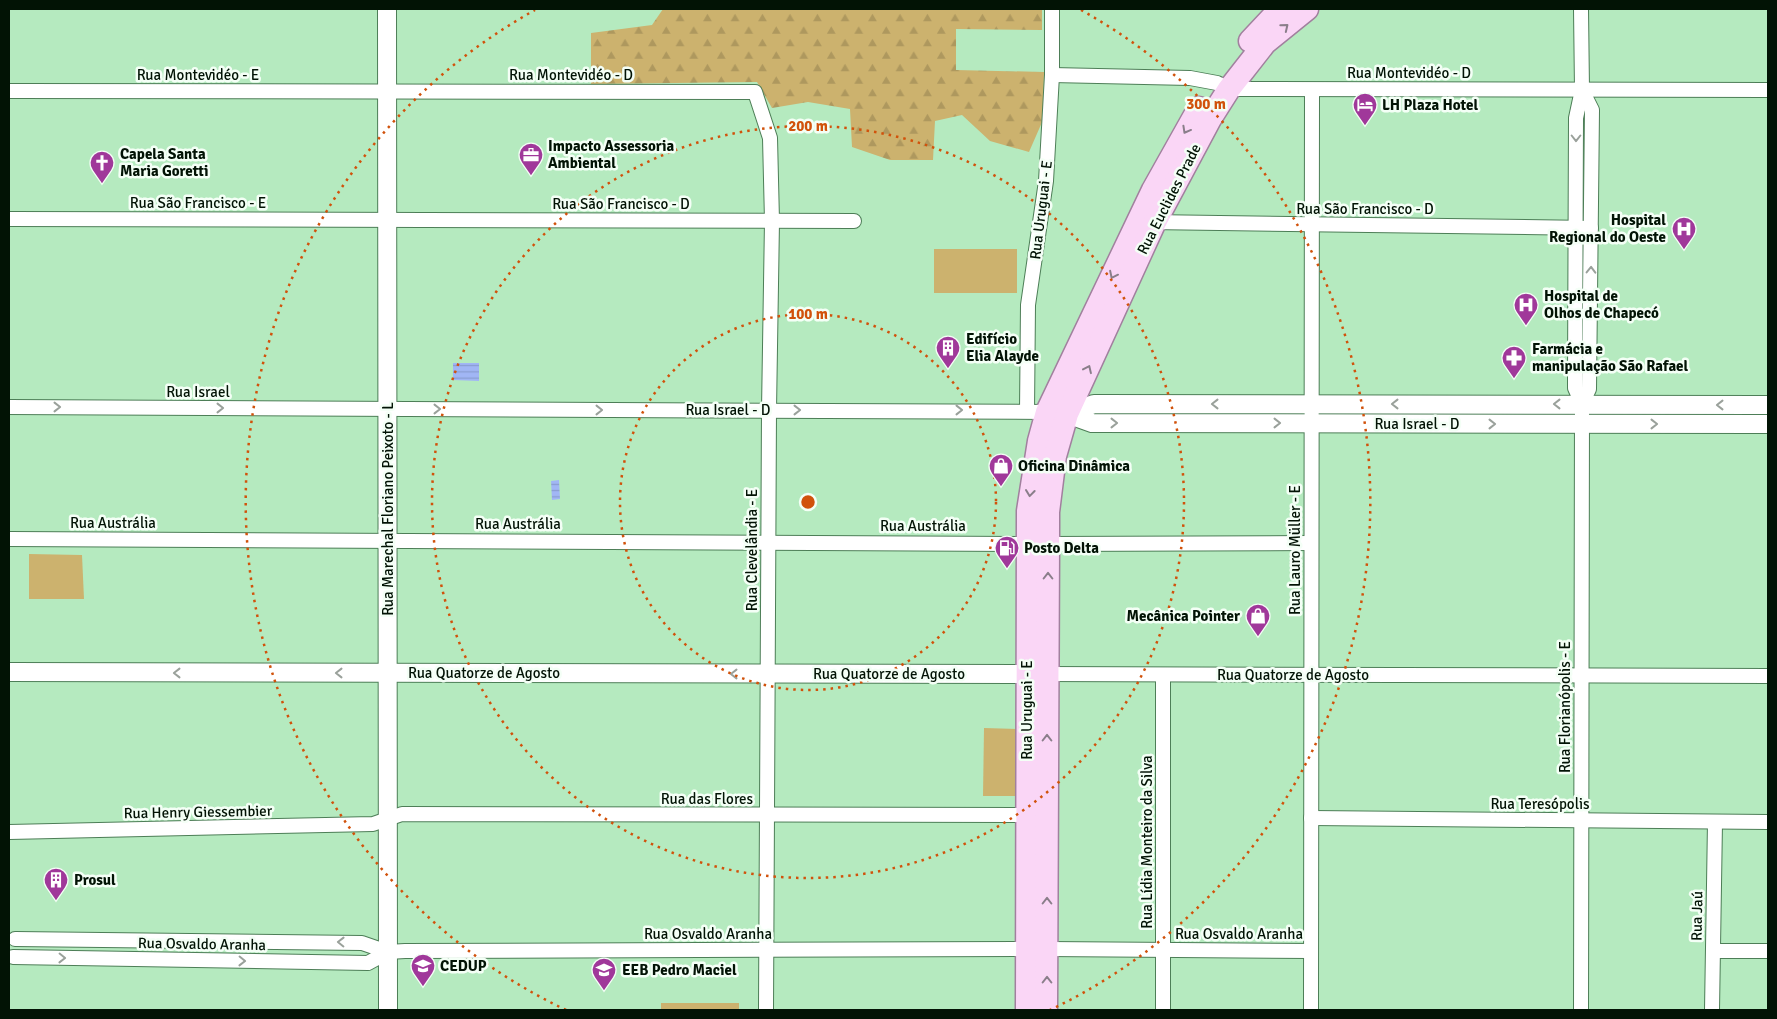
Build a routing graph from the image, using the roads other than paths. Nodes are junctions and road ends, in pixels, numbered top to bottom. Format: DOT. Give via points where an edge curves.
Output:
graph roads {
  1 [pos="388,9"];
  2 [pos="1052,9"];
  3 [pos="1280,9"];
  4 [pos="1307,9"];
  5 [pos="1581,9"];
  6 [pos="1052,76"];
  7 [pos="1223,86"];
  8 [pos="1312,90"];
  9 [pos="1582,90"];
  10 [pos="1768,90"];
  11 [pos="9,91"];
  12 [pos="388,91"];
  13 [pos="755,92"];
  14 [pos="9,219"];
  15 [pos="387,219"];
  16 [pos="772,221"];
  17 [pos="854,221"];
  18 [pos="1147,221"];
  19 [pos="1312,225"];
  20 [pos="1576,227"];
  21 [pos="1591,228"];
  22 [pos="1312,404"];
  23 [pos="1582,404"];
  24 [pos="1768,405"];
  25 [pos="9,407"];
  26 [pos="388,409"];
  27 [pos="769,410"];
  28 [pos="1047,412"];
  29 [pos="1312,423"];
  30 [pos="1582,424"];
  31 [pos="1768,424"];
  32 [pos="9,539"];
  33 [pos="388,540"];
  34 [pos="768,541"];
  35 [pos="1312,543"];
  36 [pos="1038,544"];
  37 [pos="9,672"];
  38 [pos="388,673"];
  39 [pos="768,674"];
  40 [pos="1037,674"];
  41 [pos="1163,675"];
  42 [pos="1311,675"];
  43 [pos="1582,676"];
  44 [pos="1768,676"];
  45 [pos="768,815"];
  46 [pos="1027,815"];
  47 [pos="1311,818"];
  48 [pos="388,819"];
  49 [pos="1581,820"];
  50 [pos="1714,822"];
  51 [pos="1768,822"];
  52 [pos="9,832"];
  53 [pos="12,936"];
  54 [pos="208,940"];
  55 [pos="1037,949"];
  56 [pos="766,950"];
  57 [pos="1163,950"];
  58 [pos="1311,950"];
  59 [pos="1713,951"];
  60 [pos="1768,951"];
  61 [pos="388,952"];
  62 [pos="11,959"];
  63 [pos="207,961"];
  64 [pos="388,1010"];
  65 [pos="766,1010"];
  66 [pos="1027,1010"];
  67 [pos="1046,1010"];
  68 [pos="1163,1010"];
  69 [pos="1311,1010"];
  70 [pos="1581,1010"];
  71 [pos="1712,1010"];
  1 -- 12 [label="street, Rua Marechal Floriano Peixoto - L"];
  2 -- 6 [label="street, Rua Uruguai - E"];
  3 -- 7 [label="main road, Rua Euclides Prade" via="1231,63"];
  7 -- 4 [label="main road, Rua Euclides Prade, one-way" via="1265,43"];
  5 -- 9 [label="street, Rua Florianópolis - E"];
  6 -- 7 [label="street, Rua Montevidéo - D" via="1190,78"];
  6 -- 28 [label="street, Rua Uruguai - E" via="1046,181 1028,304"];
  7 -- 8 [label="street, Rua Montevidéo - D"];
  7 -- 18 [label="main road, Rua Euclides Prade" via="1210,119"];
  8 -- 9 [label="street, Rua Montevidéo - D"];
  8 -- 19 [label="street, Rua Lauro Müller - E"];
  9 -- 10 [label="street, Rua Montevidéo - D"];
  9 -- 20 [label="street, Rua Florianópolis - E, one-way" via="1576,118"];
  9 -- 21 [label="street, Rua Florianópolis - E" via="1592,110"];
  11 -- 12 [label="street, Rua Montevidéo - E"];
  12 -- 13 [label="street, Rua Montevidéo - D"];
  12 -- 15 [label="street, Rua Marechal Floriano Peixoto - L"];
  13 -- 16 [label="street, Rua Clevelândia - E" via="770,138"];
  14 -- 15 [label="street, Rua São Francisco - E"];
  15 -- 16 [label="street, Rua São Francisco - D"];
  15 -- 26 [label="street, Rua Marechal Floriano Peixoto - L"];
  16 -- 17 [label="street, Rua São Francisco - D"];
  16 -- 27 [label="street, Rua Clevelândia - E"];
  18 -- 19 [label="street, Rua São Francisco - D"];
  18 -- 28 [label="main road, Rua Euclides Prade"];
  19 -- 20 [label="street, Rua São Francisco - D"];
  19 -- 22 [label="street, Rua Lauro Müller - E"];
  20 -- 21 [label="street, Rua São Francisco - D"];
  20 -- 23 [label="street, Rua Florianópolis - E" via="1575,388"];
  23 -- 21 [label="street, Rua Florianópolis - E, one-way" via="1590,389"];
  23 -- 22 [label="street, Rua Israel - D, one-way"];
  22 -- 28 [label="street, Rua Israel - D, one-way" via="1094,404"];
  22 -- 29 [label="street, Rua Lauro Müller - E"];
  24 -- 23 [label="street, Rua Israel - D, one-way"];
  23 -- 30 [label="street, Rua Florianópolis - E"];
  25 -- 26 [label="street, Rua Israel, one-way"];
  26 -- 27 [label="street, Rua Israel - D, one-way"];
  26 -- 33 [label="street, Rua Marechal Floriano Peixoto - L"];
  27 -- 28 [label="street, Rua Israel - D, one-way"];
  27 -- 34 [label="street, Rua Clevelândia - E"];
  28 -- 29 [label="street, Rua Israel - D, one-way" via="1092,423"];
  28 -- 36 [label="main road, Rua Uruguai - E" via="1055,456 1048,512"];
  29 -- 30 [label="street, Rua Israel - D, one-way"];
  29 -- 35 [label="street, Rua Lauro Müller - E"];
  30 -- 31 [label="street, Rua Israel - D, one-way"];
  30 -- 43 [label="street, Rua Florianópolis - E"];
  32 -- 33 [label="street, Rua Austrália"];
  33 -- 34 [label="street, Rua Austrália"];
  33 -- 38 [label="street, Rua Marechal Floriano Peixoto - L"];
  34 -- 36 [label="street, Rua Austrália"];
  34 -- 39 [label="street, Rua Clevelândia - E"];
  35 -- 36 [label="street, Rua Austrália"];
  35 -- 42 [label="street, Rua Lauro Müller - E"];
  36 -- 40 [label="main road, Rua Uruguai - E"];
  38 -- 37 [label="street, Rua Quatorze de Agosto, one-way"];
  39 -- 38 [label="street, Rua Quatorze de Agosto, one-way"];
  38 -- 48 [label="street, Rua Marechal Floriano Peixoto - L"];
  39 -- 40 [label="street, Rua Quatorze de Agosto"];
  39 -- 45 [label="street, Rua Clevelândia - E"];
  40 -- 41 [label="street, Rua Quatorze de Agosto"];
  40 -- 46 [label="main road, Rua Uruguai - E"];
  55 -- 40 [label="main road, Rua Uruguai - E, one-way"];
  41 -- 42 [label="street, Rua Quatorze de Agosto"];
  41 -- 57 [label="street, Rua Lídia Monteiro da Silva"];
  42 -- 43 [label="street, Rua Quatorze de Agosto"];
  42 -- 47 [label="street, Rua Lauro Müller - E"];
  43 -- 44 [label="street, Rua Quatorze de Agosto"];
  43 -- 49 [label="street, Rua Florianópolis - E"];
  45 -- 46 [label="street, Rua das Flores"];
  45 -- 48 [label="street, Rua das Flores" via="402,814"];
  45 -- 56 [label="street, Rua Clevelândia - E"];
  46 -- 55 [label="main road, Rua Uruguai - E"];
  47 -- 49 [label="street, Rua Teresópolis"];
  47 -- 58 [label="street, Rua Lauro Müller - E"];
  48 -- 52 [label="street, Rua Henry Giessembier" via="373,824"];
  48 -- 61 [label="street, Rua Marechal Floriano Peixoto - L"];
  49 -- 50 [label="street, Rua Teresópolis"];
  49 -- 70 [label="street, Rua Florianópolis - E"];
  50 -- 51 [label="street, Rua Teresópolis"];
  50 -- 59 [label="street, Rua Jaú"];
  53 -- 54 [label="street, Rua Osvaldo Aranha"];
  53 -- 62 [label="street" via="17,952"];
  61 -- 54 [label="street, Rua Osvaldo Aranha, one-way" via="362,943"];
  54 -- 63 [label="street"];
  55 -- 56 [label="street, Rua Osvaldo Aranha"];
  55 -- 57 [label="street, Rua Osvaldo Aranha"];
  55 -- 66 [label="main road, Rua Uruguai - E"];
  67 -- 55 [label="main road, Rua Uruguai - E, one-way"];
  56 -- 61 [label="street, Rua Osvaldo Aranha"];
  56 -- 65 [label="street, Rua Clevelândia - E"];
  57 -- 58 [label="street, Rua Osvaldo Aranha"];
  57 -- 68 [label="street, Rua Lídia Monteiro da Silva"];
  58 -- 69 [label="street, Rua Lauro Müller - E"];
  59 -- 60 [label="street"];
  59 -- 71 [label="street, Rua Jaú"];
  63 -- 61 [label="street, Rua Osvaldo Aranha, one-way" via="368,963"];
  61 -- 64 [label="street, Rua Marechal Floriano Peixoto - L"];
  62 -- 63 [label="street, Rua Osvaldo Aranha, one-way"];
}
